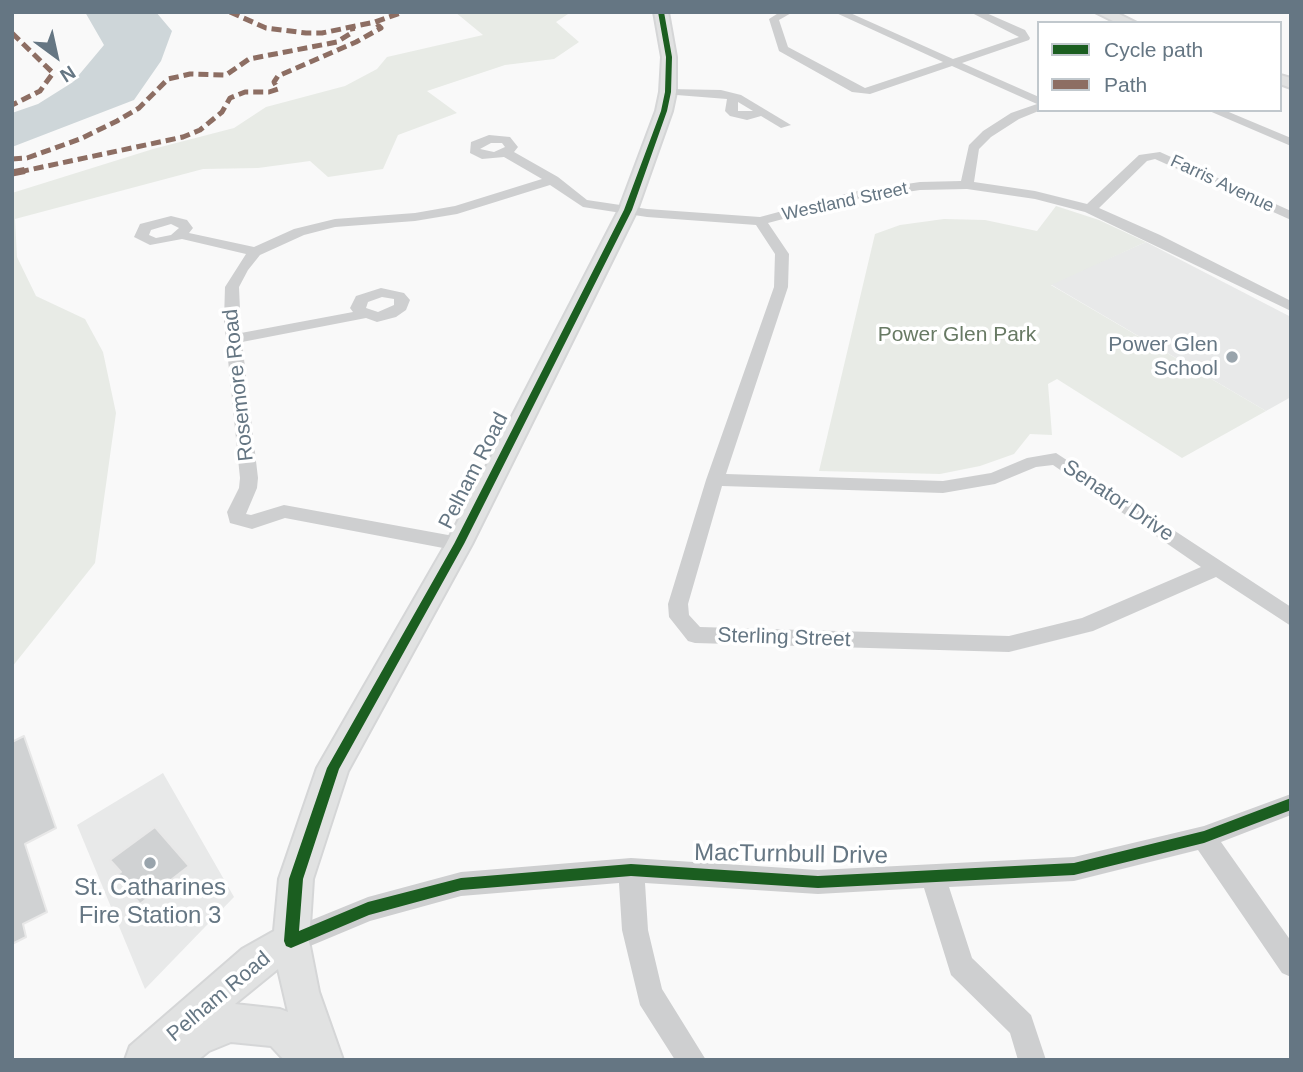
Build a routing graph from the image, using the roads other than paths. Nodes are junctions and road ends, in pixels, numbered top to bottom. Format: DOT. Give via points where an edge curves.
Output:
graph roads {
  1 [pos="661,12"];
  2 [pos="788,12"];
  3 [pos="839,12"];
  4 [pos="975,12"];
  5 [pos="1102,12"];
  6 [pos="1125,21"];
  7 [pos="954,63"];
  8 [pos="668,92"];
  9 [pos="1037,100"];
  10 [pos="1037,108"];
  11 [pos="1218,112"];
  12 [pos="785,125"];
  13 [pos="1291,142"];
  14 [pos="506,153"];
  15 [pos="553,180"];
  16 [pos="967,185"];
  17 [pos="1090,209"];
  18 [pos="628,210"];
  19 [pos="1291,216"];
  20 [pos="760,221"];
  21 [pos="181,235"];
  22 [pos="255,252"];
  23 [pos="1291,307"];
  24 [pos="364,314"];
  25 [pos="234,339"];
  26 [pos="715,480"];
  27 [pos="459,544"];
  28 [pos="1218,568"];
  29 [pos="1291,618"];
  30 [pos="1291,804"];
  31 [pos="1204,837"];
  32 [pos="631,870"];
  33 [pos="933,878"];
  34 [pos="290,941"];
  35 [pos="1291,964"];
  36 [pos="144,1060"];
  37 [pos="167,1060"];
  38 [pos="311,1060"];
  39 [pos="324,1060"];
  40 [pos="692,1060"];
  41 [pos="1032,1060"];
  1 -- 8 [label="main road, Pelham Road" via="669,57"];
  2 -- 7 [label="street" via="774,19 783,48 856,90 874,91"];
  3 -- 7 [label="street"];
  4 -- 7 [label="street" via="1025,38"];
  5 -- 6 [label="main road"];
  7 -- 9 [label="street"];
  8 -- 12 [label="street" via="737,97"];
  8 -- 18 [label="main road, Pelham Road"];
  10 -- 16 [label="street" via="1015,116 973,148"];
  11 -- 13 [label="street"];
  14 -- 15 [label="street, Westland Street"];
  15 -- 18 [label="street, Westland Street" via="583,203"];
  15 -- 22 [label="street" via="457,210 320,226"];
  16 -- 17 [label="street, Westland Street"];
  16 -- 20 [label="street, Westland Street" via="887,190"];
  17 -- 19 [label="street, Farris Avenue" via="1143,158 1156,155"];
  17 -- 23 [label="street, Westland Street"];
  18 -- 20 [label="street, Westland Street"];
  18 -- 27 [label="main road, Pelham Road"];
  20 -- 26 [label="street, Sterling Street" via="782,254 781,287"];
  21 -- 22 [label="street"];
  22 -- 25 [label="street, Rosemore Road" via="232,287"];
  24 -- 25 [label="street"];
  25 -- 27 [label="street, Rosemore Road" via="249,478 236,512 238,520 252,522 284,511"];
  26 -- 28 [label="street, Senator Drive" via="943,487 1056,460"];
  26 -- 28 [label="street, Sterling Street" via="678,604 679,617 695,635 1009,644 1086,625"];
  27 -- 34 [label="main road, Pelham Road" via="333,768 296,879"];
  28 -- 29 [label="street, Senator Drive"];
  30 -- 31 [label="street, MacTurnbull Drive"];
  31 -- 33 [label="street, MacTurnbull Drive" via="1074,869"];
  31 -- 35 [label="street"];
  32 -- 33 [label="street, MacTurnbull Drive" via="818,882"];
  32 -- 34 [label="street, MacTurnbull Drive" via="461,884 368,909"];
  32 -- 40 [label="street" via="635,930 650,995"];
  33 -- 41 [label="street" via="961,966 1021,1025"];
  34 -- 36 [label="main road, Pelham Road" via="255,962"];
  34 -- 39 [label="main road" via="300,992"];
  37 -- 38 [label="main road" via="196,1037 231,1023 280,1028"];
}
